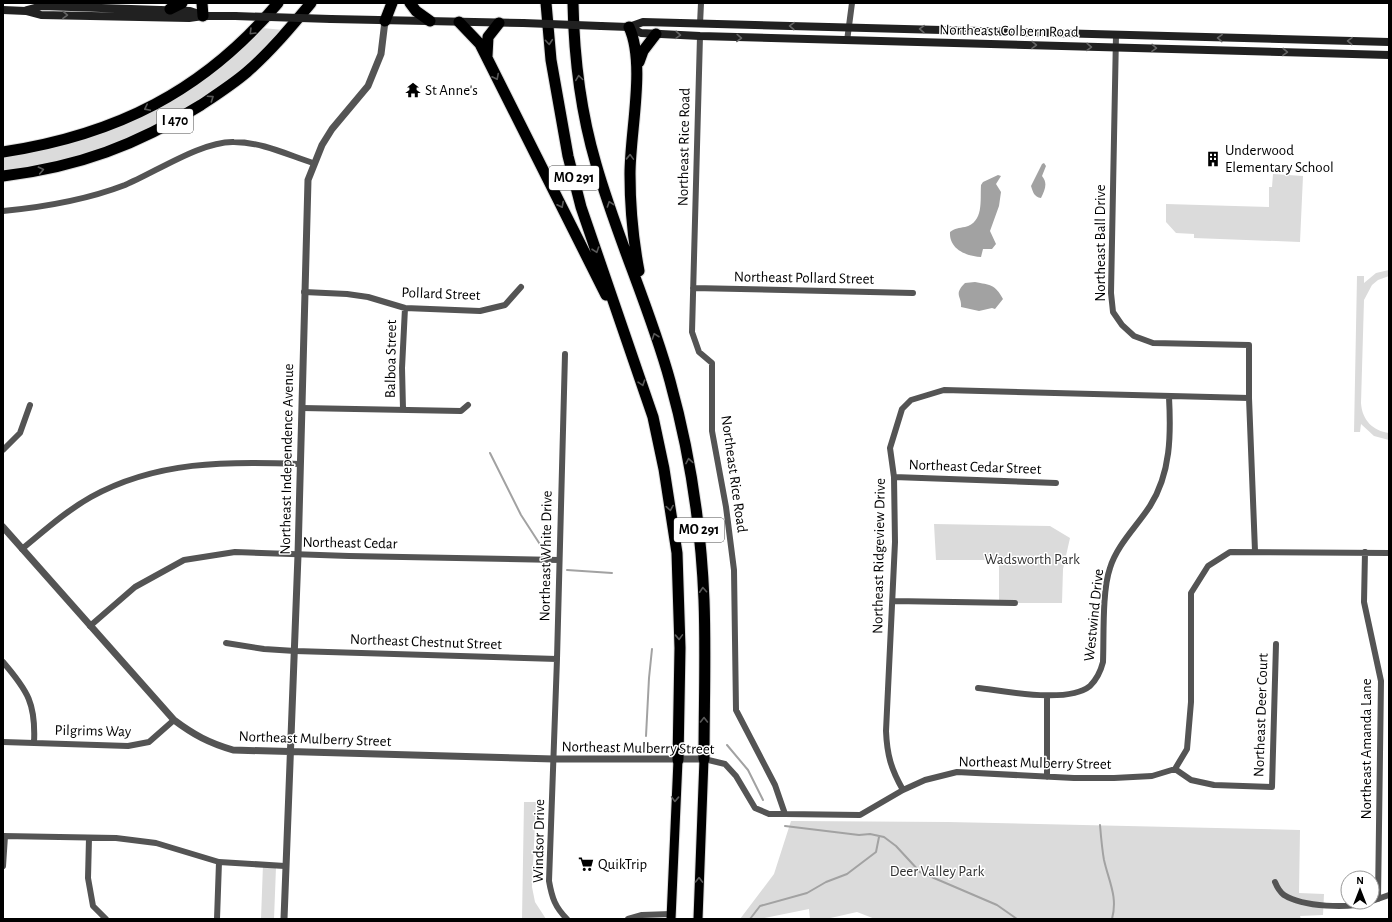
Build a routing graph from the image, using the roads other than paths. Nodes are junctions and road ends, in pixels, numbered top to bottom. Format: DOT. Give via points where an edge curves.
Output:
graph roads {
  1 [pos="182,3"];
  2 [pos="202,3"];
  3 [pos="278,3"];
  4 [pos="311,3"];
  5 [pos="392,3"];
  6 [pos="410,3"];
  7 [pos="546,3"];
  8 [pos="573,3"];
  9 [pos="701,3"];
  10 [pos="852,3"];
  11 [pos="99,5"];
  12 [pos="170,9"];
  13 [pos="3,10"];
  14 [pos="26,10"];
  15 [pos="203,16"];
  16 [pos="385,21"];
  17 [pos="430,21"];
  18 [pos="459,22"];
  19 [pos="499,23"];
  20 [pos="700,24"];
  21 [pos="716,24"];
  22 [pos="629,27"];
  23 [pos="849,28"];
  24 [pos="656,34"];
  25 [pos="1116,35"];
  26 [pos="700,36"];
  27 [pos="847,41"];
  28 [pos="1389,42"];
  29 [pos="1115,48"];
  30 [pos="1389,55"];
  31 [pos="487,58"];
  32 [pos="638,64"];
  33 [pos="3,152"];
  34 [pos="313,163"];
  35 [pos="3,176"];
  36 [pos="3,211"];
  37 [pos="521,287"];
  38 [pos="693,288"];
  39 [pos="304,292"];
  40 [pos="913,294"];
  41 [pos="645,307"];
  42 [pos="405,308"];
  43 [pos="630,346"];
  44 [pos="565,354"];
  45 [pos="1169,397"];
  46 [pos="1249,398"];
  47 [pos="30,405"];
  48 [pos="468,405"];
  49 [pos="302,408"];
  50 [pos="403,409"];
  51 [pos="3,450"];
  52 [pos="299,464"];
  53 [pos="894,477"];
  54 [pos="1056,483"];
  55 [pos="3,527"];
  56 [pos="22,549"];
  57 [pos="1255,551"];
  58 [pos="1365,552"];
  59 [pos="1389,553"];
  60 [pos="298,555"];
  61 [pos="559,560"];
  62 [pos="894,600"];
  63 [pos="1015,603"];
  64 [pos="90,626"];
  65 [pos="226,643"];
  66 [pos="1276,644"];
  67 [pos="295,651"];
  68 [pos="557,659"];
  69 [pos="3,662"];
  70 [pos="978,688"];
  71 [pos="1048,696"];
  72 [pos="174,720"];
  73 [pos="3,742"];
  74 [pos="34,743"];
  75 [pos="290,751"];
  76 [pos="554,759"];
  77 [pos="704,759"];
  78 [pos="678,760"];
  79 [pos="1175,769"];
  80 [pos="1047,777"];
  81 [pos="903,790"];
  82 [pos="785,814"];
  83 [pos="4,836"];
  84 [pos="89,838"];
  85 [pos="219,862"];
  86 [pos="3,866"];
  87 [pos="285,866"];
  88 [pos="1374,870"];
  89 [pos="1275,882"];
  90 [pos="1340,905"];
  91 [pos="671,917"];
  92 [pos="106,919"];
  93 [pos="218,919"];
  94 [pos="284,919"];
  95 [pos="567,919"];
  96 [pos="628,919"];
  97 [pos="698,919"];
  1 -- 12 [label="highway"];
  2 -- 15 [label="highway"];
  3 -- 33 [label="highway, I 470, one-way" via="243,41 206,72 148,108 114,124 76,137"];
  35 -- 4 [label="highway, I 470, one-way" via="24,174 96,157 135,142 176,121 247,73 282,38"];
  5 -- 16 [label="highway"];
  6 -- 17 [label="highway"];
  7 -- 43 [label="highway, MO 291, one-way" via="551,60 568,156 581,207"];
  41 -- 8 [label="highway, MO 291, one-way" via="596,164 584,111"];
  9 -- 20 [label="street"];
  10 -- 23 [label="street"];
  11 -- 12 [label="main road, Northeast Colbern Road"];
  11 -- 14 [label="main road, Northeast Colbern Road" via="42,6"];
  12 -- 15 [label="main road, Northeast Colbern Road" via="190,10"];
  13 -- 14 [label="main road, Northeast Colbern Road"];
  14 -- 15 [label="main road, Northeast Colbern Road, one-way" via="41,15 189,18"];
  15 -- 16 [label="main road, Northeast Colbern Road, bridge"];
  16 -- 17 [label="main road, Northeast Colbern Road"];
  16 -- 34 [label="street, Northeast Independence Avenue" via="381,54 368,86 332,129"];
  17 -- 18 [label="main road, Northeast Colbern Road"];
  18 -- 19 [label="main road, Northeast Colbern Road"];
  18 -- 31 [label="highway" via="480,44"];
  19 -- 22 [label="main road, Northeast Colbern Road, bridge"];
  19 -- 31 [label="highway" via="488,37"];
  20 -- 21 [label="main road, Northeast Colbern Road"];
  20 -- 22 [label="main road, Northeast Colbern Road" via="643,22"];
  23 -- 21 [label="main road, Northeast Colbern Road, one-way"];
  21 -- 26 [label="main road"];
  22 -- 24 [label="main road, Northeast Colbern Road" via="641,33"];
  22 -- 32 [label="highway" via="635,40"];
  25 -- 23 [label="main road, Northeast Colbern Road, one-way"];
  23 -- 27 [label="street"];
  24 -- 26 [label="main road, Northeast Colbern Road, one-way"];
  24 -- 32 [label="highway" via="643,51"];
  28 -- 25 [label="main road, Northeast Colbern Road, one-way"];
  25 -- 29 [label="street, Northeast Ball Drive"];
  26 -- 27 [label="main road, Northeast Colbern Road, one-way"];
  26 -- 38 [label="street, Northeast Rice Road"];
  27 -- 29 [label="main road, Northeast Colbern Road, one-way"];
  29 -- 30 [label="main road, Northeast Colbern Road, one-way"];
  29 -- 46 [label="street, Northeast Ball Drive" via="1111,293 1113,312 1134,336 1153,343 1249,345"];
  31 -- 43 [label="highway, one-way"];
  41 -- 32 [label="highway, one-way" via="630,205 631,140"];
  34 -- 36 [label="street" via="261,145 221,142 206,146 110,190 60,203"];
  34 -- 39 [label="street, Northeast Independence Avenue" via="308,180"];
  37 -- 42 [label="street, Pollard Street" via="505,305 480,310"];
  38 -- 40 [label="street, Northeast Pollard Street"];
  38 -- 82 [label="street, Northeast Rice Road" via="692,332 699,352 712,363 712,431 734,570 736,710 775,785"];
  39 -- 42 [label="street, Pollard Street" via="368,297"];
  39 -- 49 [label="street, Northeast Independence Avenue"];
  77 -- 41 [label="highway, MO 291, one-way" via="704,601 694,493 686,443 670,380"];
  42 -- 50 [label="street, Balboa Street"];
  43 -- 78 [label="highway, MO 291, one-way" via="653,417 664,469 676,553 680,648"];
  44 -- 61 [label="street, Northeast White Drive"];
  45 -- 46 [label="street, Northeast Ridgeview Drive"];
  45 -- 53 [label="street, Northeast Ridgeview Drive" via="944,390 919,397 911,400 902,409 899,417 890,448"];
  45 -- 71 [label="street, Westwind Drive" via="1168,458 1162,481 1151,505 1110,567 1101,670 1094,681 1084,688 1071,693"];
  46 -- 57 [label="street, Northeast Ball Drive"];
  47 -- 51 [label="street" via="20,433"];
  48 -- 50 [label="street" via="461,411"];
  49 -- 50 [label="street"];
  49 -- 52 [label="street, Northeast Independence Avenue"];
  52 -- 56 [label="street" via="242,462 192,465 144,475 91,497 58,519"];
  52 -- 60 [label="street, Northeast Independence Avenue"];
  53 -- 54 [label="street, Northeast Cedar Street"];
  53 -- 62 [label="street, Northeast Ridgeview Drive"];
  55 -- 56 [label="street, Northeast Mulberry Street"];
  56 -- 64 [label="street, Northeast Mulberry Street"];
  57 -- 58 [label="street"];
  57 -- 79 [label="street" via="1230,552 1208,566 1191,593 1191,702 1187,749"];
  58 -- 59 [label="street"];
  58 -- 88 [label="street, Northeast Amanda Lane" via="1364,602 1381,680"];
  60 -- 61 [label="street, Northeast Cedar"];
  60 -- 64 [label="street, Northeast Cedar" via="235,552 184,560 135,587"];
  60 -- 67 [label="street, Northeast Independence Avenue"];
  61 -- 68 [label="street, Northeast White Drive"];
  62 -- 63 [label="street"];
  62 -- 81 [label="street, Northeast Ridgeview Drive" via="886,730 887,754"];
  64 -- 72 [label="street, Northeast Mulberry Street"];
  65 -- 67 [label="street, Northeast Chestnut Street"];
  66 -- 79 [label="street, Northeast Deer Court" via="1272,787 1214,786 1191,780"];
  67 -- 68 [label="street, Northeast Chestnut Street"];
  67 -- 75 [label="street, Northeast Independence Avenue"];
  68 -- 76 [label="street, Northeast White Drive"];
  69 -- 74 [label="street" via="19,680 34,710"];
  70 -- 71 [label="street, Westwind Drive"];
  71 -- 80 [label="street"];
  72 -- 74 [label="street, Pilgrims Way" via="149,742 128,746"];
  72 -- 75 [label="street, Northeast Mulberry Street" via="210,743 234,750"];
  73 -- 74 [label="street, Pilgrims Way"];
  75 -- 76 [label="street, Northeast Mulberry Street"];
  75 -- 87 [label="street, Northeast Independence Avenue"];
  76 -- 78 [label="street, Northeast Mulberry Street"];
  76 -- 95 [label="street, Windsor Drive" via="549,881 552,899"];
  77 -- 78 [label="street, Northeast Mulberry Street"];
  77 -- 82 [label="street, Northeast Mulberry Street" via="725,764 736,776 755,808 769,814"];
  97 -- 77 [label="main road, MO 291, one-way"];
  78 -- 91 [label="main road, MO 291, one-way"];
  79 -- 80 [label="street, Northeast Mulberry Street" via="1152,776"];
  80 -- 81 [label="street, Northeast Mulberry Street" via="957,772 925,780"];
  81 -- 82 [label="street, Northeast Mulberry Street" via="860,814"];
  83 -- 84 [label="street"];
  83 -- 86 [label="street"];
  84 -- 85 [label="street" via="116,838 156,843"];
  84 -- 92 [label="street" via="88,878 92,906"];
  85 -- 87 [label="street"];
  85 -- 93 [label="street"];
  87 -- 94 [label="street, Northeast Independence Avenue"];
  89 -- 90 [label="street" via="1283,894 1298,901"];
  91 -- 96 [label="street" via="642,914"];
}
